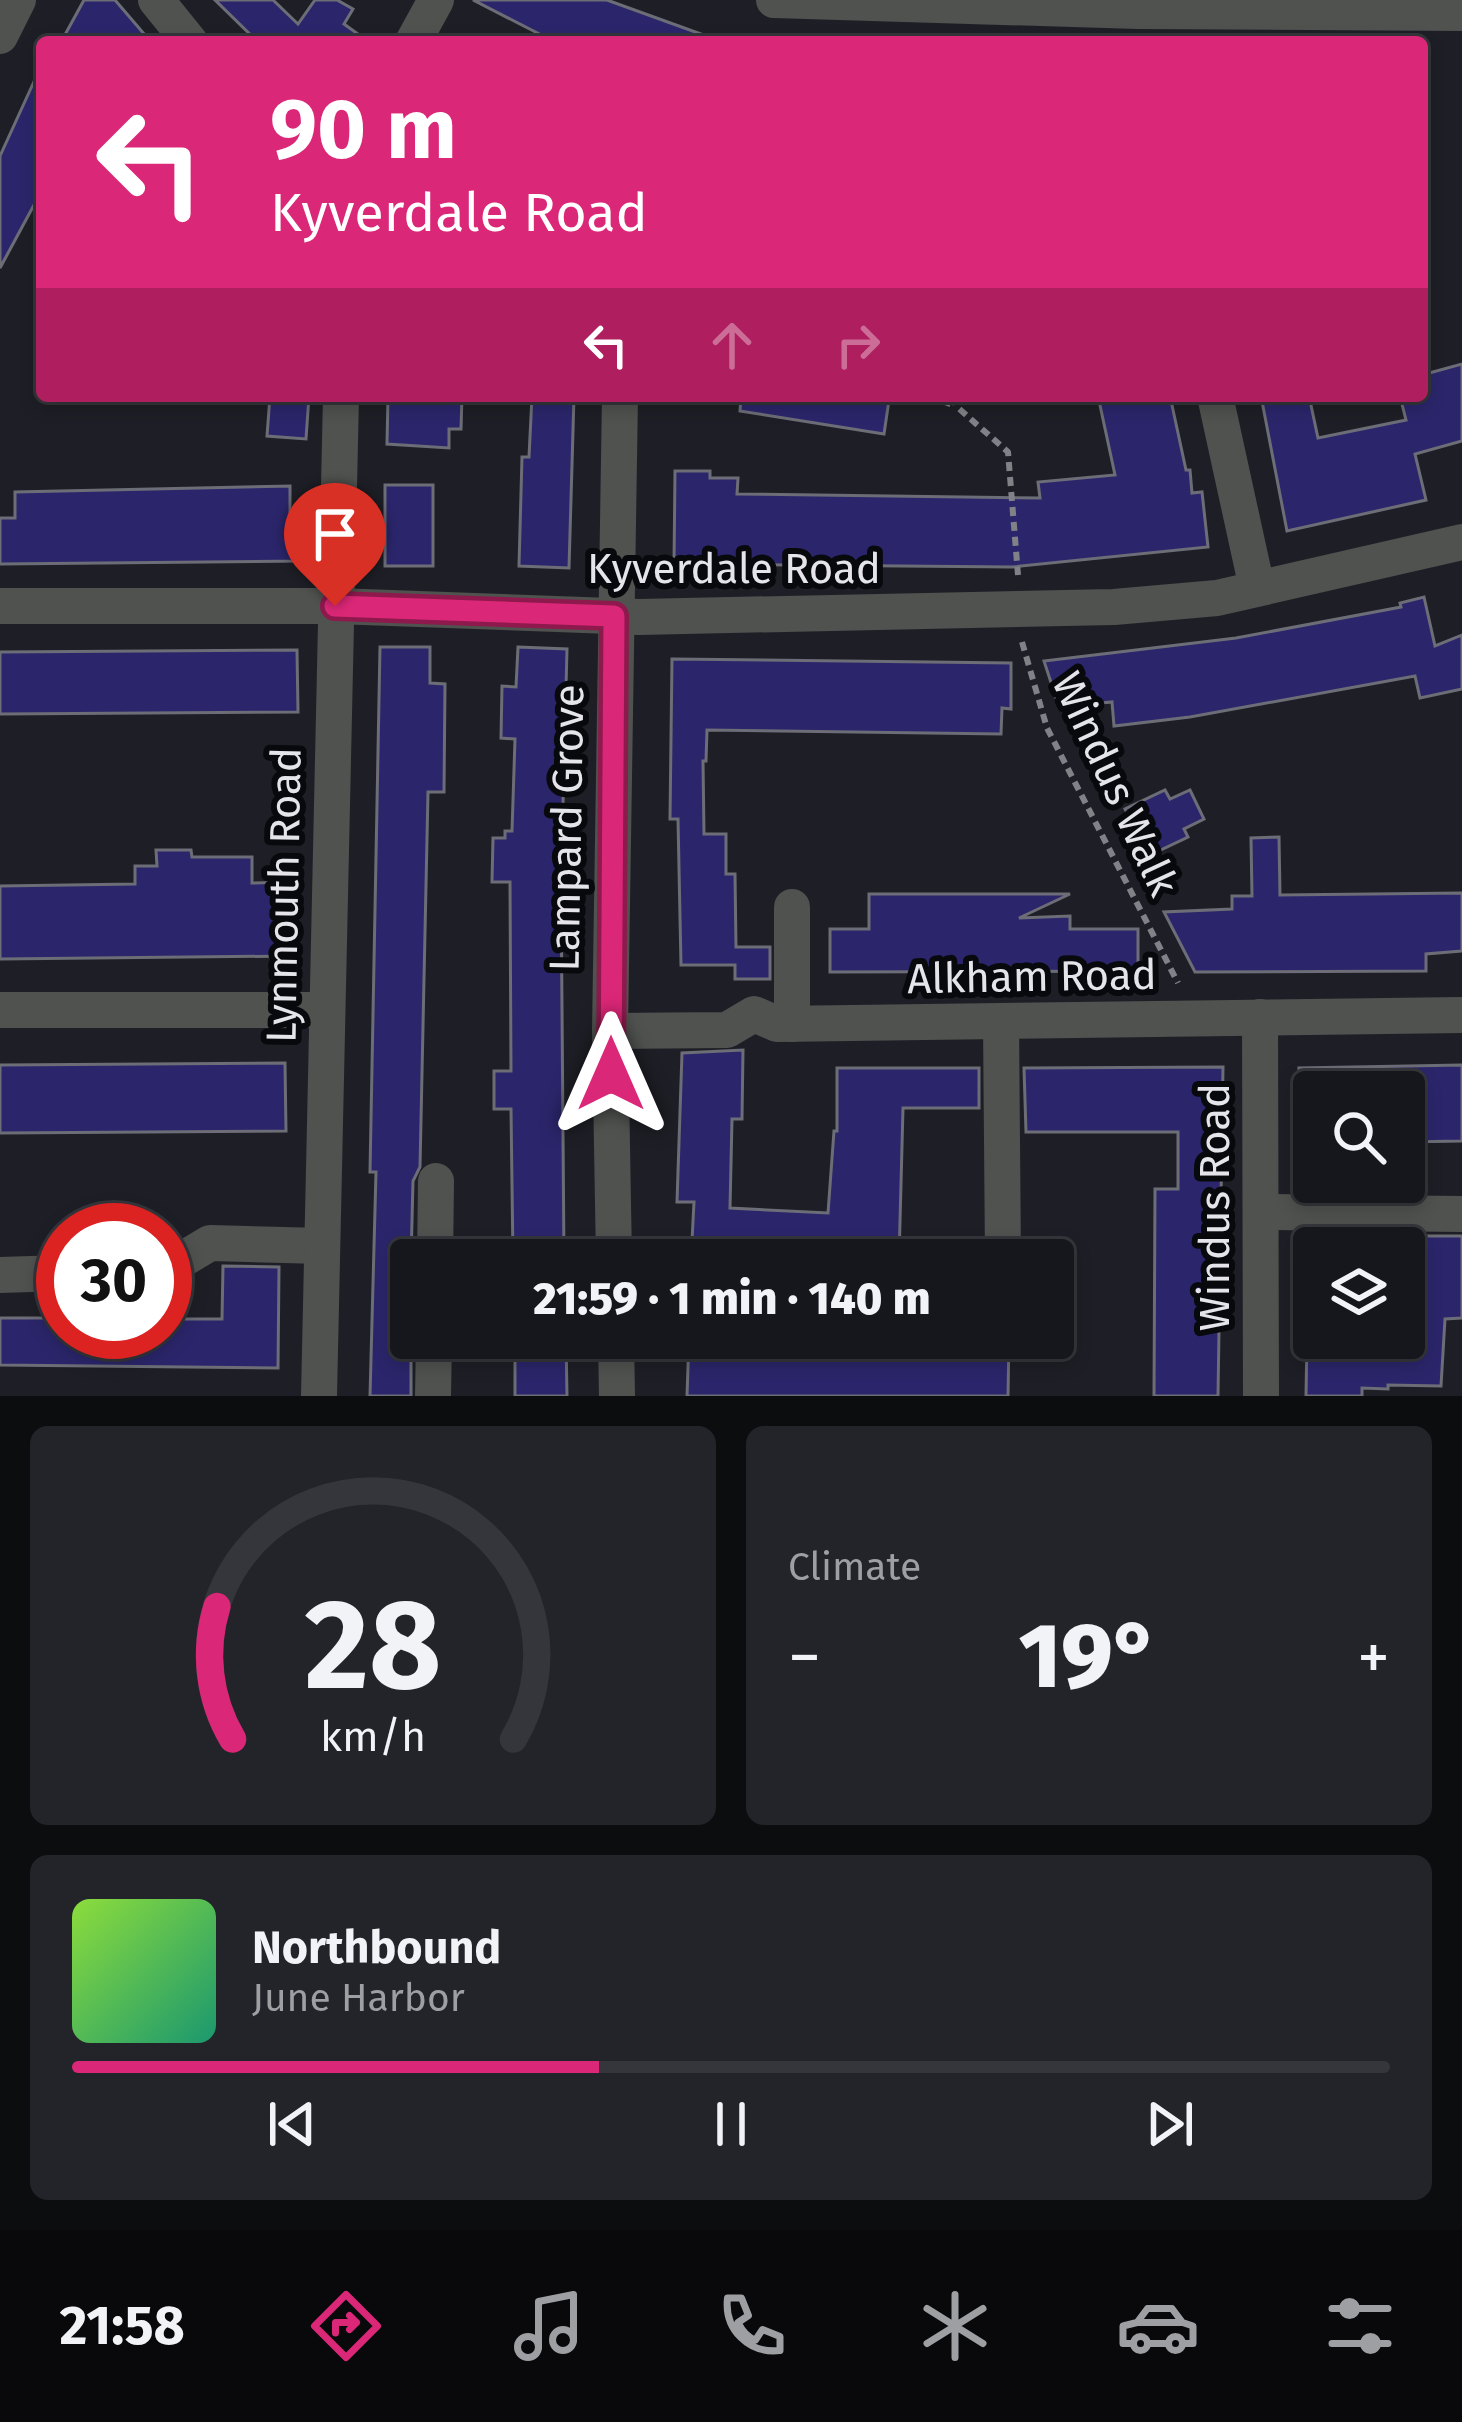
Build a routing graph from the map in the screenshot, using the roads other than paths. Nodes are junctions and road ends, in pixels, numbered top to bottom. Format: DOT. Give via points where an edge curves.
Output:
graph roads {
  1 [pos="18,0"];
  2 [pos="155,0"];
  3 [pos="436,0"];
  4 [pos="773,0"];
  5 [pos="1311,7"];
  6 [pos="1462,13"];
  7 [pos="1139,18"];
  8 [pos="0,36"];
  9 [pos="185,36"];
  10 [pos="416,36"];
  11 [pos="341,402"];
  12 [pos="620,402"];
  13 [pos="1216,402"];
  14 [pos="1462,542"];
  15 [pos="1257,588"];
  16 [pos="0,606"];
  17 [pos="335,606"];
  18 [pos="614,616"];
  19 [pos="792,907"];
  20 [pos="0,1010"];
  21 [pos="326,1010"];
  22 [pos="1462,1015"];
  23 [pos="1259,1017"];
  24 [pos="1000,1022"];
  25 [pos="792,1024"];
  26 [pos="610,1031"];
  27 [pos="436,1181"];
  28 [pos="1261,1212"];
  29 [pos="1462,1214"];
  30 [pos="435,1239"];
  31 [pos="614,1239"];
  32 [pos="1003,1239"];
  33 [pos="322,1246"];
  34 [pos="192,1254"];
  35 [pos="36,1274"];
  36 [pos="0,1275"];
  37 [pos="434,1359"];
  38 [pos="616,1359"];
  39 [pos="319,1396"];
  40 [pos="433,1396"];
  41 [pos="617,1396"];
  42 [pos="1261,1396"];
  1 -- 8 [label="street"];
  2 -- 9 [label="street"];
  3 -- 10 [label="street"];
  4 -- 7 [label="street"];
  5 -- 6 [label="street"];
  5 -- 7 [label="street"];
  11 -- 17 [label="street, Lynmouth Road"];
  12 -- 18 [label="street, Lampard Grove"];
  13 -- 15 [label="street"];
  14 -- 15 [label="street, Kyverdale Road"];
  15 -- 18 [label="street, Kyverdale Road" via="1114,607"];
  16 -- 17 [label="street, Kyverdale Road"];
  17 -- 18 [label="street, Kyverdale Road"];
  17 -- 21 [label="street, Lynmouth Road"];
  18 -- 26 [label="street, Lampard Grove"];
  19 -- 25 [label="street"];
  20 -- 21 [label="street"];
  21 -- 33 [label="street, Lynmouth Road"];
  22 -- 23 [label="street, Alkham Road"];
  23 -- 24 [label="street, Alkham Road"];
  23 -- 28 [label="street, Windus Road"];
  24 -- 25 [label="street, Alkham Road"];
  24 -- 32 [label="street"];
  25 -- 26 [label="street, Alkham Road" via="754,1014 728,1030"];
  26 -- 31 [label="street, Lampard Grove"];
  27 -- 30 [label="street"];
  28 -- 29 [label="street"];
  28 -- 42 [label="street, Windus Road"];
  33 -- 34 [label="street" via="209,1244"];
  33 -- 39 [label="street, Lynmouth Road"];
  35 -- 36 [label="street"];
  37 -- 40 [label="street"];
  38 -- 41 [label="street"];
}
